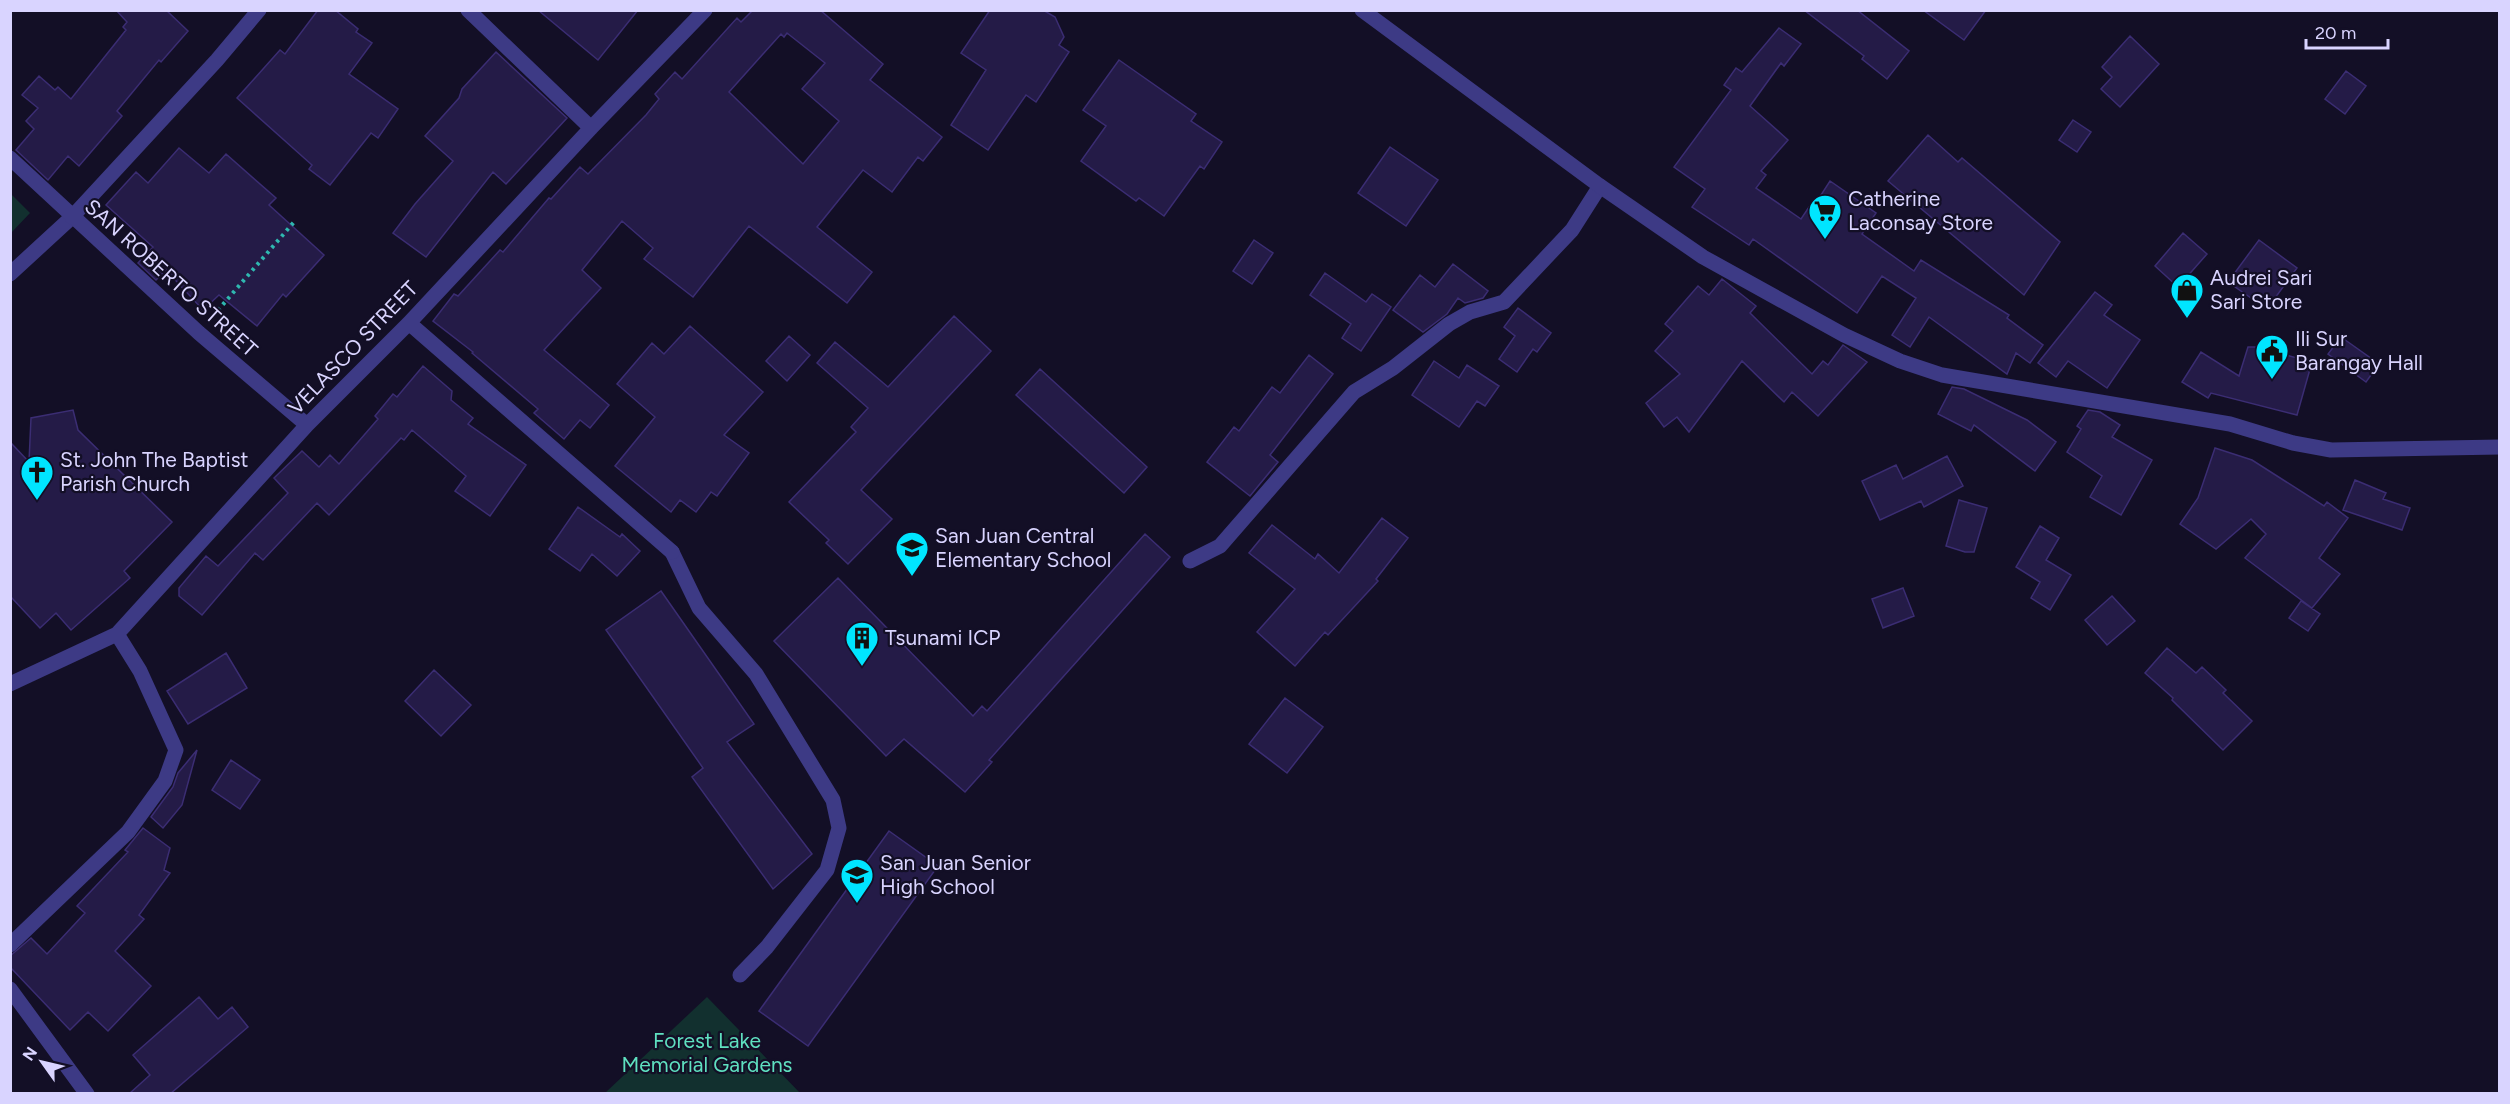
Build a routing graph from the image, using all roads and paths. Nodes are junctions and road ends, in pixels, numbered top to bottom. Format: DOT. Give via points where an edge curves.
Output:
graph roads {
  1 [pos="259,10"];
  2 [pos="468,10"];
  3 [pos="705,10"];
  4 [pos="1362,10"];
  5 [pos="591,128"];
  6 [pos="10,158"];
  7 [pos="1600,186"];
  8 [pos="72,217"];
  9 [pos="294,222"];
  10 [pos="10,274"];
  11 [pos="409,323"];
  12 [pos="199,333"];
  13 [pos="307,425"];
  14 [pos="2499,447"];
  15 [pos="1190,561"];
  16 [pos="117,634"];
  17 [pos="10,684"];
  18 [pos="10,945"];
  19 [pos="740,975"];
  20 [pos="10,989"];
  21 [pos="87,1094"];
  1 -- 8 [label="street"];
  2 -- 5 [label="street"];
  3 -- 5 [label="street, VELASCO STREET"];
  4 -- 7 [label="street"];
  5 -- 11 [label="street, VELASCO STREET"];
  6 -- 8 [label="street, SAN ROBERTO STREET"];
  7 -- 14 [label="street" via="1703,257 1844,335 1942,375 2230,424 2331,450"];
  7 -- 15 [label="street" via="1572,230 1504,302 1470,312 1449,324 1393,368 1354,392 1220,546"];
  8 -- 10 [label="street"];
  8 -- 12 [label="street, SAN ROBERTO STREET"];
  9 -- 12 [label="path"];
  11 -- 13 [label="street, VELASCO STREET"];
  11 -- 19 [label="street" via="672,552 699,608 756,674 833,800 839,828 827,870"];
  12 -- 13 [label="street, SAN ROBERTO STREET"];
  13 -- 16 [label="street, VELASCO STREET"];
  16 -- 17 [label="street, VELASCO STREET"];
  16 -- 18 [label="street" via="140,670 176,750 165,781 128,832"];
  20 -- 21 [label="street"];
}
